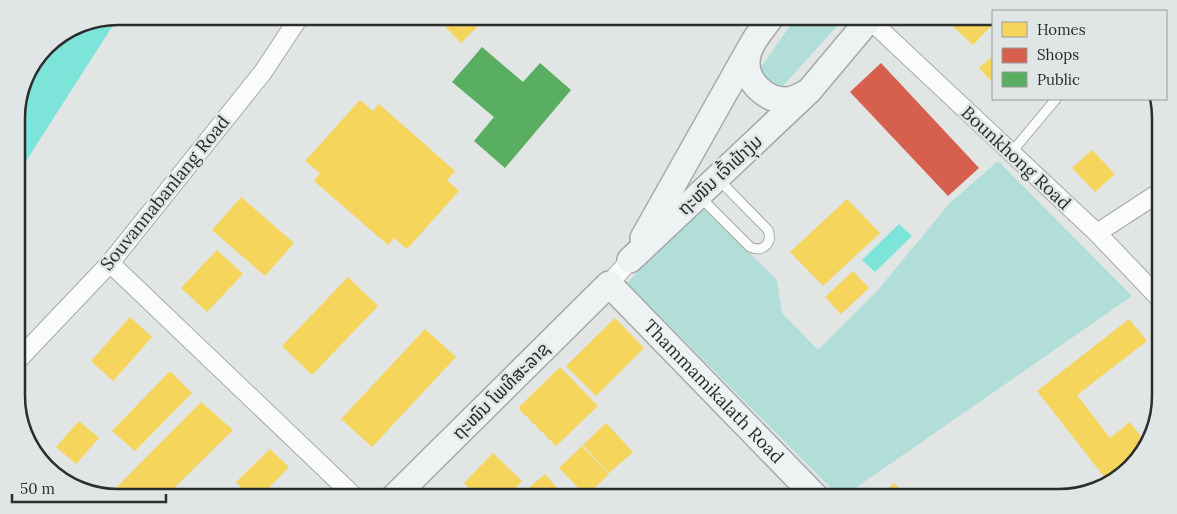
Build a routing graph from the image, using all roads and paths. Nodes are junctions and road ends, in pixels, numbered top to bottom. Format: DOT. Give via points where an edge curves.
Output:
graph roads {
  1 [pos="294,25"];
  2 [pos="766,25"];
  3 [pos="865,25"];
  4 [pos="878,25"];
  5 [pos="750,48"];
  6 [pos="809,91"];
  7 [pos="1055,100"];
  8 [pos="1011,153"];
  9 [pos="717,178"];
  10 [pos="699,196"];
  11 [pos="1152,197"];
  12 [pos="1097,233"];
  13 [pos="630,260"];
  14 [pos="110,263"];
  15 [pos="609,284"];
  16 [pos="1152,291"];
  17 [pos="25,353"];
  18 [pos="347,489"];
  19 [pos="402,489"];
  20 [pos="809,489"];
  1 -- 14 [label="street, Souvannabanlang Road" via="263,72"];
  2 -- 5 [label="main road, ຖະໜົນ ເຈົ້າຟ້າງຸ່ມ"];
  3 -- 6 [label="main road, ຖະໜົນ ເຈົ້າຟ້າງຸ່ມ"];
  4 -- 8 [label="street, Bounkhong Road"];
  5 -- 6 [label="main road, ຖະໜົນ ເຈົ້າຟ້າງຸ່ມ" via="749,73 764,94 787,100"];
  5 -- 13 [label="main road, ຖະໜົນ ເຈົ້າຟ້າງຸ່ມ"];
  6 -- 9 [label="main road, ຖະໜົນ ເຈົ້າຟ້າງຸ່ມ"];
  7 -- 8 [label="lane"];
  8 -- 12 [label="street, Bounkhong Road"];
  9 -- 10 [label="main road, ຖະໜົນ ເຈົ້າຟ້າງຸ່ມ"];
  9 -- 10 [label="lane" via="768,230 770,238 766,246 750,247"];
  10 -- 13 [label="main road, ຖະໜົນ ເຈົ້າຟ້າງຸ່ມ"];
  11 -- 12 [label="street"];
  12 -- 16 [label="street, Bounkhong Road"];
  13 -- 15 [label="street, ຖະໜົນ ເຈົ້າຟ້າງຸ່ມ"];
  14 -- 17 [label="street, Souvannabanlang Road"];
  14 -- 18 [label="street"];
  15 -- 19 [label="main road, ຖະໜົນ ໂພທິສະລາຊ"];
  15 -- 20 [label="main road, Thammamikalath Road"];
}
